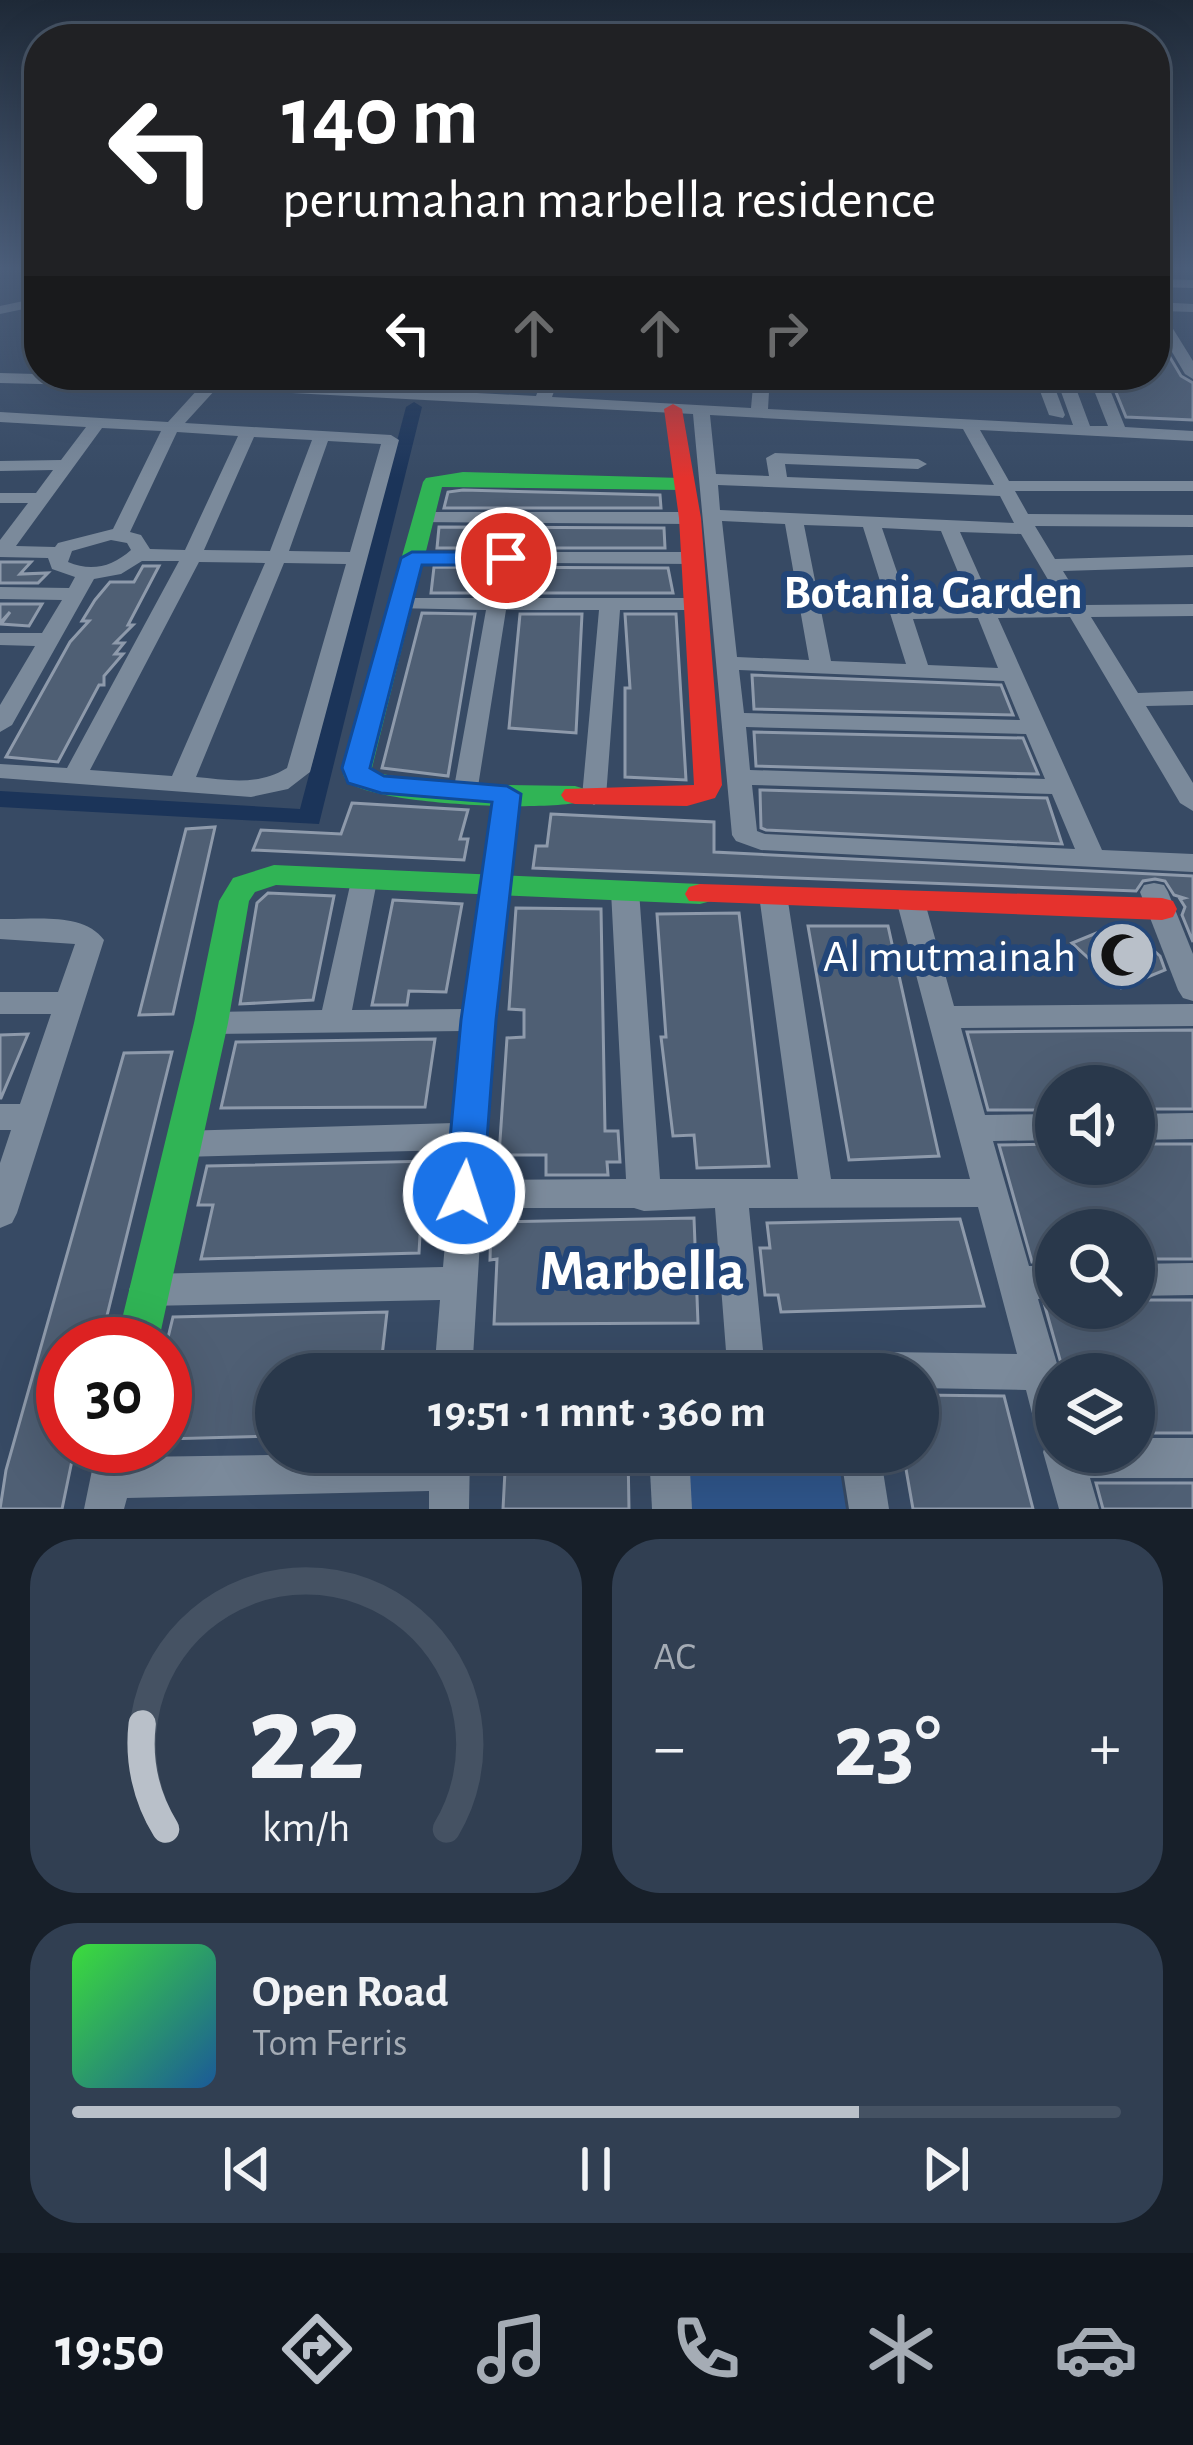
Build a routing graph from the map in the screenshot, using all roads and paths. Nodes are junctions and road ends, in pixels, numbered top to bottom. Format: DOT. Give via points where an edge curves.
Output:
graph roads {
  1 [pos="1170,337"];
  2 [pos="1190,365"];
  3 [pos="198,390"];
  4 [pos="289,390"];
  5 [pos="360,390"];
  6 [pos="492,390"];
  7 [pos="761,390"];
  8 [pos="1048,390"];
  9 [pos="1069,390"];
  10 [pos="1102,390"];
  11 [pos="553,393"];
  12 [pos="405,401"];
  13 [pos="450,405"];
  14 [pos="759,408"];
  15 [pos="1057,415"];
  16 [pos="687,416"];
  17 [pos="0,417"];
  18 [pos="1193,423"];
  19 [pos="1081,424"];
  20 [pos="1117,426"];
  21 [pos="905,427"];
  22 [pos="171,428"];
  23 [pos="91,429"];
  24 [pos="391,430"];
  25 [pos="973,431"];
  26 [pos="248,433"];
  27 [pos="0,434"];
  28 [pos="322,436"];
  29 [pos="1193,436"];
  30 [pos="1148,440"];
  31 [pos="1193,447"];
  32 [pos="918,464"];
  33 [pos="65,465"];
  34 [pos="0,466"];
  35 [pos="695,482"];
  36 [pos="779,482"];
  37 [pos="1186,486"];
  38 [pos="926,488"];
  39 [pos="1004,488"];
  40 [pos="0,498"];
  41 [pos="40,498"];
  42 [pos="1193,503"];
  43 [pos="701,517"];
  44 [pos="422,518"];
  45 [pos="794,518"];
  46 [pos="1193,521"];
  47 [pos="871,522"];
  48 [pos="1025,525"];
  49 [pos="948,526"];
  50 [pos="118,535"];
  51 [pos="4,544"];
  52 [pos="59,553"];
  53 [pos="138,555"];
  54 [pos="192,556"];
  55 [pos="277,557"];
  56 [pos="357,558"];
  57 [pos="412,558"];
  58 [pos="693,558"];
  59 [pos="1193,561"];
  60 [pos="1051,565"];
  61 [pos="81,584"];
  62 [pos="0,593"];
  63 [pos="400,604"];
  64 [pos="497,604"];
  65 [pos="610,604"];
  66 [pos="696,604"];
  67 [pos="983,612"];
  68 [pos="1081,612"];
  69 [pos="1192,612"];
  70 [pos="901,613"];
  71 [pos="0,640"];
  72 [pos="50,640"];
  73 [pos="728,664"];
  74 [pos="821,667"];
  75 [pos="919,671"];
  76 [pos="1013,675"];
  77 [pos="1193,698"];
  78 [pos="1133,700"];
  79 [pos="733,720"];
  80 [pos="0,724"];
  81 [pos="1036,727"];
  82 [pos="1180,758"];
  83 [pos="0,771"];
  84 [pos="739,777"];
  85 [pos="74,778"];
  86 [pos="181,784"];
  87 [pos="1063,787"];
  88 [pos="465,793"];
  89 [pos="507,794"];
  90 [pos="594,796"];
  91 [pos="1193,802"];
  92 [pos="1092,858"];
  93 [pos="1193,863"];
  94 [pos="364,881"];
  95 [pos="494,888"];
  96 [pos="625,891"];
  97 [pos="773,895"];
  98 [pos="910,899"];
  99 [pos="1158,901"];
  100 [pos="0,929"];
  101 [pos="1193,990"];
  102 [pos="0,1003"];
  103 [pos="68,1003"];
  104 [pos="1193,1015"];
  105 [pos="943,1017"];
  106 [pos="478,1020"];
  107 [pos="335,1022"];
  108 [pos="211,1023"];
  109 [pos="15,1117"];
  110 [pos="1193,1126"];
  111 [pos="1035,1127"];
  112 [pos="1155,1127"];
  113 [pos="973,1128"];
  114 [pos="468,1136"];
  115 [pos="181,1144"];
  116 [pos="464,1193"];
  117 [pos="992,1193"];
  118 [pos="817,1195"];
  119 [pos="731,1196"];
  120 [pos="644,1197"];
  121 [pos="0,1213"];
  122 [pos="1155,1280"];
  123 [pos="1193,1280"];
  124 [pos="1013,1282"];
  125 [pos="1035,1282"];
  126 [pos="456,1283"];
  127 [pos="147,1290"];
  128 [pos="142,1317"];
  129 [pos="454,1353"];
  130 [pos="745,1353"];
  131 [pos="1035,1361"];
  132 [pos="1035,1372"];
  133 [pos="939,1373"];
  134 [pos="1155,1455"];
  135 [pos="1193,1458"];
  136 [pos="670,1473"];
  137 [pos="863,1473"];
  138 [pos="1069,1473"];
  139 [pos="449,1477"];
  140 [pos="111,1478"];
  141 [pos="671,1509"];
  142 [pos="869,1509"];
  143 [pos="1079,1509"];
  1 -- 2 [label="street"];
  3 -- 22 [label="street"];
  4 -- 12 [label="street"];
  5 -- 12 [label="street"];
  6 -- 11 [label="street"];
  7 -- 14 [label="street"];
  8 -- 15 [label="street"];
  9 -- 19 [label="street"];
  10 -- 20 [label="street"];
  11 -- 13 [label="street"];
  11 -- 14 [label="street"];
  11 -- 16 [label="street"];
  12 -- 13 [label="street"];
  12 -- 24 [label="street"];
  13 -- 16 [label="street"];
  14 -- 15 [label="street"];
  14 -- 16 [label="street"];
  14 -- 21 [label="street"];
  15 -- 19 [label="street"];
  16 -- 21 [label="street"];
  16 -- 35 [label="street"];
  17 -- 23 [label="street"];
  18 -- 20 [label="street"];
  19 -- 20 [label="street"];
  19 -- 25 [label="street"];
  20 -- 30 [label="street"];
  21 -- 25 [label="street"];
  21 -- 32 [label="street"];
  22 -- 23 [label="street"];
  22 -- 26 [label="street"];
  22 -- 50 [label="street"];
  23 -- 27 [label="street"];
  23 -- 33 [label="street"];
  25 -- 30 [label="street"];
  25 -- 39 [label="street"];
  26 -- 28 [label="street"];
  26 -- 54 [label="street"];
  28 -- 55 [label="street"];
  28 -- 56 [label="street" via="391,440"];
  29 -- 30 [label="street"];
  30 -- 31 [label="street"];
  32 -- 36 [label="street" via="775,458"];
  32 -- 38 [label="street"];
  33 -- 34 [label="street"];
  33 -- 41 [label="street"];
  35 -- 36 [label="street"];
  35 -- 43 [label="street"];
  35 -- 44 [label="street" via="463,478 433,482"];
  36 -- 38 [label="street"];
  37 -- 39 [label="street"];
  37 -- 42 [label="street"];
  38 -- 39 [label="street"];
  39 -- 48 [label="street"];
  40 -- 41 [label="street"];
  41 -- 51 [label="street"];
  43 -- 44 [label="street"];
  43 -- 45 [label="street"];
  43 -- 58 [label="street"];
  43 -- 73 [label="street"];
  44 -- 57 [label="street"];
  45 -- 47 [label="street"];
  45 -- 74 [label="street"];
  46 -- 48 [label="street"];
  47 -- 49 [label="street"];
  47 -- 70 [label="street"];
  48 -- 49 [label="street"];
  48 -- 60 [label="street"];
  49 -- 67 [label="street"];
  50 -- 52 [label="street" via="86,538"];
  50 -- 53 [label="street" via="139,544"];
  51 -- 52 [label="street"];
  52 -- 61 [label="street" via="59,565"];
  53 -- 54 [label="street"];
  53 -- 61 [label="street"];
  54 -- 55 [label="street"];
  54 -- 85 [label="street"];
  55 -- 56 [label="street"];
  55 -- 86 [label="street"];
  56 -- 86 [label="street" via="298,772 250,789"];
  57 -- 58 [label="street"];
  57 -- 63 [label="street"];
  58 -- 66 [label="street"];
  59 -- 60 [label="street"];
  60 -- 68 [label="street"];
  61 -- 62 [label="street"];
  61 -- 72 [label="street"];
  63 -- 64 [label="street"];
  63 -- 88 [label="street" via="358,777"];
  64 -- 65 [label="street"];
  64 -- 88 [label="street"];
  65 -- 66 [label="street"];
  65 -- 90 [label="street"];
  66 -- 90 [label="street" via="709,785 687,797"];
  67 -- 68 [label="street"];
  67 -- 70 [label="street"];
  67 -- 76 [label="street"];
  68 -- 69 [label="street"];
  68 -- 78 [label="street"];
  70 -- 75 [label="street"];
  71 -- 72 [label="street"];
  72 -- 80 [label="street"];
  73 -- 74 [label="street"];
  73 -- 79 [label="street"];
  74 -- 75 [label="street"];
  75 -- 76 [label="street"];
  76 -- 81 [label="street"];
  77 -- 78 [label="street"];
  78 -- 82 [label="street"];
  79 -- 81 [label="street"];
  79 -- 84 [label="street"];
  81 -- 87 [label="street"];
  82 -- 91 [label="street"];
  83 -- 85 [label="street"];
  84 -- 87 [label="street"];
  84 -- 92 [label="street" via="745,835 761,842"];
  85 -- 86 [label="street"];
  87 -- 92 [label="street"];
  88 -- 89 [label="street"];
  89 -- 90 [label="street"];
  89 -- 95 [label="street"];
  92 -- 93 [label="street"];
  94 -- 95 [label="street"];
  94 -- 107 [label="street"];
  94 -- 108 [label="street" via="274,875 237,890"];
  95 -- 96 [label="street"];
  95 -- 106 [label="street"];
  96 -- 97 [label="street"];
  96 -- 120 [label="street"];
  97 -- 98 [label="street"];
  97 -- 118 [label="street"];
  98 -- 99 [label="street"];
  98 -- 105 [label="street"];
  99 -- 101 [label="street"];
  100 -- 103 [label="street" via="87,935 90,947"];
  102 -- 103 [label="street"];
  103 -- 109 [label="street"];
  104 -- 105 [label="street"];
  105 -- 113 [label="street"];
  106 -- 107 [label="street"];
  106 -- 114 [label="street"];
  107 -- 108 [label="street"];
  108 -- 115 [label="street"];
  109 -- 121 [label="street"];
  110 -- 112 [label="street"];
  111 -- 113 [label="street"];
  113 -- 117 [label="street"];
  114 -- 115 [label="street"];
  114 -- 116 [label="street"];
  115 -- 127 [label="street"];
  116 -- 120 [label="street"];
  116 -- 126 [label="street"];
  117 -- 118 [label="street"];
  117 -- 124 [label="street"];
  118 -- 119 [label="street"];
  119 -- 120 [label="street"];
  119 -- 130 [label="street"];
  122 -- 123 [label="street"];
  124 -- 125 [label="street"];
  124 -- 131 [label="street"];
  126 -- 127 [label="street"];
  126 -- 129 [label="street"];
  127 -- 128 [label="street"];
  132 -- 133 [label="street"];
  134 -- 135 [label="street"];
  136 -- 141 [label="street"];
  137 -- 142 [label="street"];
  138 -- 143 [label="street"];
  139 -- 140 [label="street"];
}
